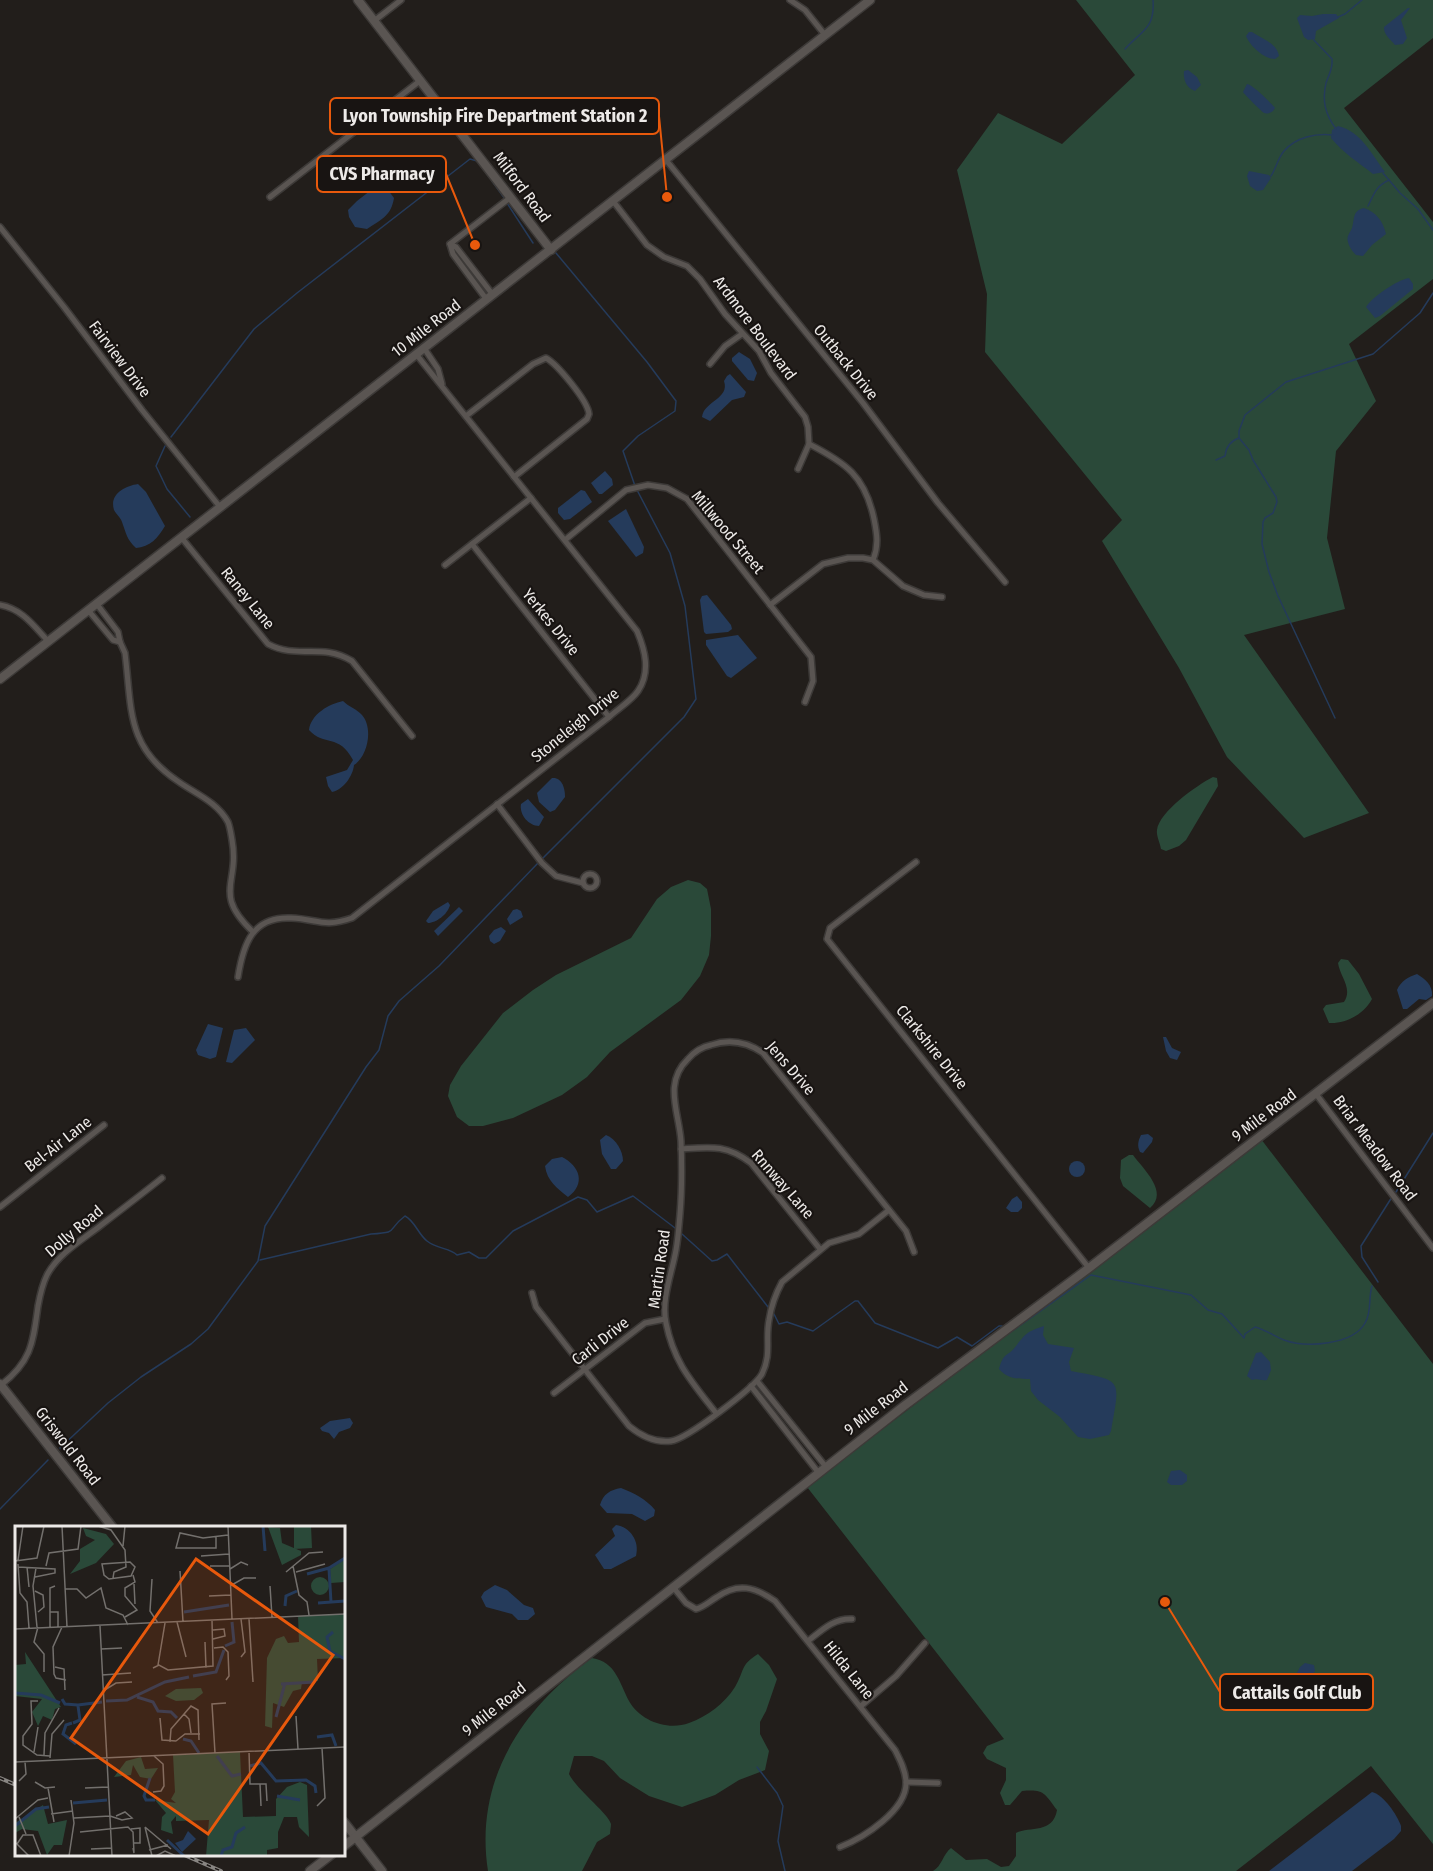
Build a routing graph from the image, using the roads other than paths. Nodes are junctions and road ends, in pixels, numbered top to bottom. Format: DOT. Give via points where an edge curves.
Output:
graph roads {
  1 [pos="358,0"];
  2 [pos="401,0"];
  3 [pos="790,0"];
  4 [pos="870,0"];
  5 [pos="374,21"];
  6 [pos="825,35"];
  7 [pos="421,81"];
  8 [pos="666,160"];
  9 [pos="270,197"];
  10 [pos="511,197"];
  11 [pos="613,201"];
  12 [pos="0,227"];
  13 [pos="551,250"];
  14 [pos="490,297"];
  15 [pos="742,334"];
  16 [pos="424,348"];
  17 [pos="416,354"];
  18 [pos="710,364"];
  19 [pos="442,386"];
  20 [pos="466,416"];
  21 [pos="809,444"];
  22 [pos="798,469"];
  23 [pos="514,477"];
  24 [pos="531,498"];
  25 [pos="220,507"];
  26 [pos="181,537"];
  27 [pos="565,540"];
  28 [pos="472,544"];
  29 [pos="873,560"];
  30 [pos="445,565"];
  31 [pos="1005,582"];
  32 [pos="942,597"];
  33 [pos="96,603"];
  34 [pos="0,605"];
  35 [pos="770,605"];
  36 [pos="88,609"];
  37 [pos="48,641"];
  38 [pos="120,642"];
  39 [pos="0,679"];
  40 [pos="805,702"];
  41 [pos="609,717"];
  42 [pos="412,736"];
  43 [pos="497,804"];
  44 [pos="916,862"];
  45 [pos="583,883"];
  46 [pos="253,932"];
  47 [pos="238,977"];
  48 [pos="1433,1003"];
  49 [pos="1316,1094"];
  50 [pos="105,1125"];
  51 [pos="681,1149"];
  52 [pos="162,1178"];
  53 [pos="0,1207"];
  54 [pos="889,1210"];
  55 [pos="1433,1248"];
  56 [pos="820,1249"];
  57 [pos="914,1252"];
  58 [pos="1089,1268"];
  59 [pos="532,1293"];
  60 [pos="665,1319"];
  61 [pos="584,1370"];
  62 [pos="757,1381"];
  63 [pos="1,1384"];
  64 [pos="752,1386"];
  65 [pos="554,1393"];
  66 [pos="716,1413"];
  67 [pos="826,1467"];
  68 [pos="818,1473"];
  69 [pos="112,1526"];
  70 [pos="673,1587"];
  71 [pos="852,1619"];
  72 [pos="808,1641"];
  73 [pos="925,1643"];
  74 [pos="861,1706"];
  75 [pos="906,1782"];
  76 [pos="938,1783"];
  77 [pos="345,1823"];
  78 [pos="355,1837"];
  79 [pos="345,1845"];
  80 [pos="840,1847"];
  81 [pos="329,1856"];
  82 [pos="310,1871"];
  83 [pos="382,1871"];
  1 -- 5 [label="street, Milford Road"];
  2 -- 5 [label="street"];
  3 -- 6 [label="street" via="805,10"];
  4 -- 6 [label="street, 10 Mile Road"];
  5 -- 7 [label="street, Milford Road"];
  6 -- 8 [label="street, 10 Mile Road"];
  7 -- 9 [label="street"];
  7 -- 10 [label="street, Milford Road"];
  8 -- 11 [label="street, 10 Mile Road"];
  8 -- 31 [label="street, Outback Drive"];
  10 -- 13 [label="street, Milford Road"];
  10 -- 14 [label="street" via="450,244 453,254"];
  11 -- 13 [label="street, 10 Mile Road"];
  11 -- 15 [label="street, Ardmore Boulevard" via="647,245 687,266 700,279"];
  12 -- 25 [label="street, Fairview Drive"];
  13 -- 14 [label="street, 10 Mile Road"];
  14 -- 16 [label="street, 10 Mile Road"];
  15 -- 18 [label="street"];
  15 -- 21 [label="street, Ardmore Boulevard" via="759,351 805,417"];
  16 -- 17 [label="street, 10 Mile Road"];
  16 -- 19 [label="street, Stoneleigh Drive" via="438,369"];
  17 -- 19 [label="street, Stoneleigh Drive"];
  17 -- 25 [label="street, 10 Mile Road"];
  19 -- 20 [label="street, Stoneleigh Drive"];
  20 -- 23 [label="street, Stoneleigh Drive"];
  20 -- 23 [label="street" via="546,358 586,404 587,419"];
  21 -- 22 [label="street"];
  21 -- 29 [label="street" via="853,472 862,483 878,537"];
  23 -- 24 [label="street, Stoneleigh Drive"];
  24 -- 27 [label="street, Stoneleigh Drive"];
  24 -- 28 [label="street"];
  25 -- 26 [label="street, 10 Mile Road"];
  26 -- 33 [label="street, 10 Mile Road"];
  26 -- 42 [label="street, Raney Lane" via="268,644 282,651 327,651 352,661"];
  27 -- 35 [label="street, Millwood Street" via="626,490 648,485 667,488 687,499"];
  27 -- 41 [label="street, Stoneleigh Drive" via="637,631 645,649 646,670 638,691"];
  28 -- 30 [label="street"];
  28 -- 41 [label="street, Yerkes Drive"];
  29 -- 32 [label="street" via="903,586"];
  29 -- 35 [label="street" via="848,558 823,564"];
  33 -- 36 [label="street, 10 Mile Road"];
  33 -- 38 [label="street" via="118,633"];
  34 -- 37 [label="street" via="20,612"];
  35 -- 40 [label="street, Millwood Street" via="811,657 813,681"];
  36 -- 37 [label="street, 10 Mile Road"];
  36 -- 38 [label="street" via="113,640"];
  37 -- 39 [label="street, 10 Mile Road"];
  38 -- 46 [label="street" via="125,653 134,728 147,753 161,769 217,808 229,824 233,846 229,896 233,909"];
  41 -- 43 [label="street, Stoneleigh Drive"];
  43 -- 45 [label="street" via="556,876"];
  43 -- 46 [label="street, Stoneleigh Drive" via="352,918 336,923 277,919"];
  44 -- 58 [label="street, Clarkshire Drive" via="830,928 827,939"];
  46 -- 47 [label="street" via="244,947"];
  48 -- 49 [label="street, 9 Mile Road"];
  49 -- 55 [label="street, Briar Meadow Road"];
  49 -- 58 [label="street, 9 Mile Road"];
  50 -- 53 [label="street, Bel-Air Lane"];
  51 -- 54 [label="street, Jens Drive" via="672,1090 680,1068 706,1046 724,1042 746,1044 770,1061"];
  51 -- 56 [label="street, Rnnway Lane" via="724,1148 751,1162"];
  51 -- 60 [label="street, Martin Road" via="680,1212"];
  52 -- 63 [label="street, Dolly Road" via="51,1268 41,1288 29,1354 19,1370"];
  54 -- 56 [label="street" via="859,1234"];
  54 -- 57 [label="street, Jens Drive" via="906,1231"];
  56 -- 62 [label="street" via="789,1275 778,1290 768,1321 768,1357"];
  58 -- 67 [label="street, 9 Mile Road"];
  59 -- 61 [label="street" via="536,1307"];
  60 -- 61 [label="street, Carli Drive" via="645,1323"];
  60 -- 66 [label="street, Martin Road" via="681,1368"];
  61 -- 65 [label="street, Carli Drive"];
  61 -- 66 [label="street" via="629,1426 654,1440 672,1441"];
  62 -- 64 [label="street"];
  62 -- 67 [label="street"];
  63 -- 69 [label="street, Griswold Road"];
  64 -- 66 [label="street"];
  64 -- 68 [label="street"];
  67 -- 68 [label="street, 9 Mile Road"];
  68 -- 70 [label="street, 9 Mile Road"];
  70 -- 72 [label="street, Hilda Lane" via="696,1609 727,1590 749,1587 775,1601"];
  70 -- 78 [label="street, 9 Mile Road"];
  71 -- 72 [label="street" via="834,1621"];
  72 -- 74 [label="street, Hilda Lane"];
  73 -- 74 [label="street" via="896,1676"];
  74 -- 75 [label="street, Hilda Lane" via="895,1750"];
  75 -- 76 [label="street"];
  75 -- 80 [label="street" via="895,1810 863,1836"];
  77 -- 78 [label="street"];
  78 -- 79 [label="street, 9 Mile Road"];
  78 -- 83 [label="street"];
  81 -- 82 [label="street"];
}
